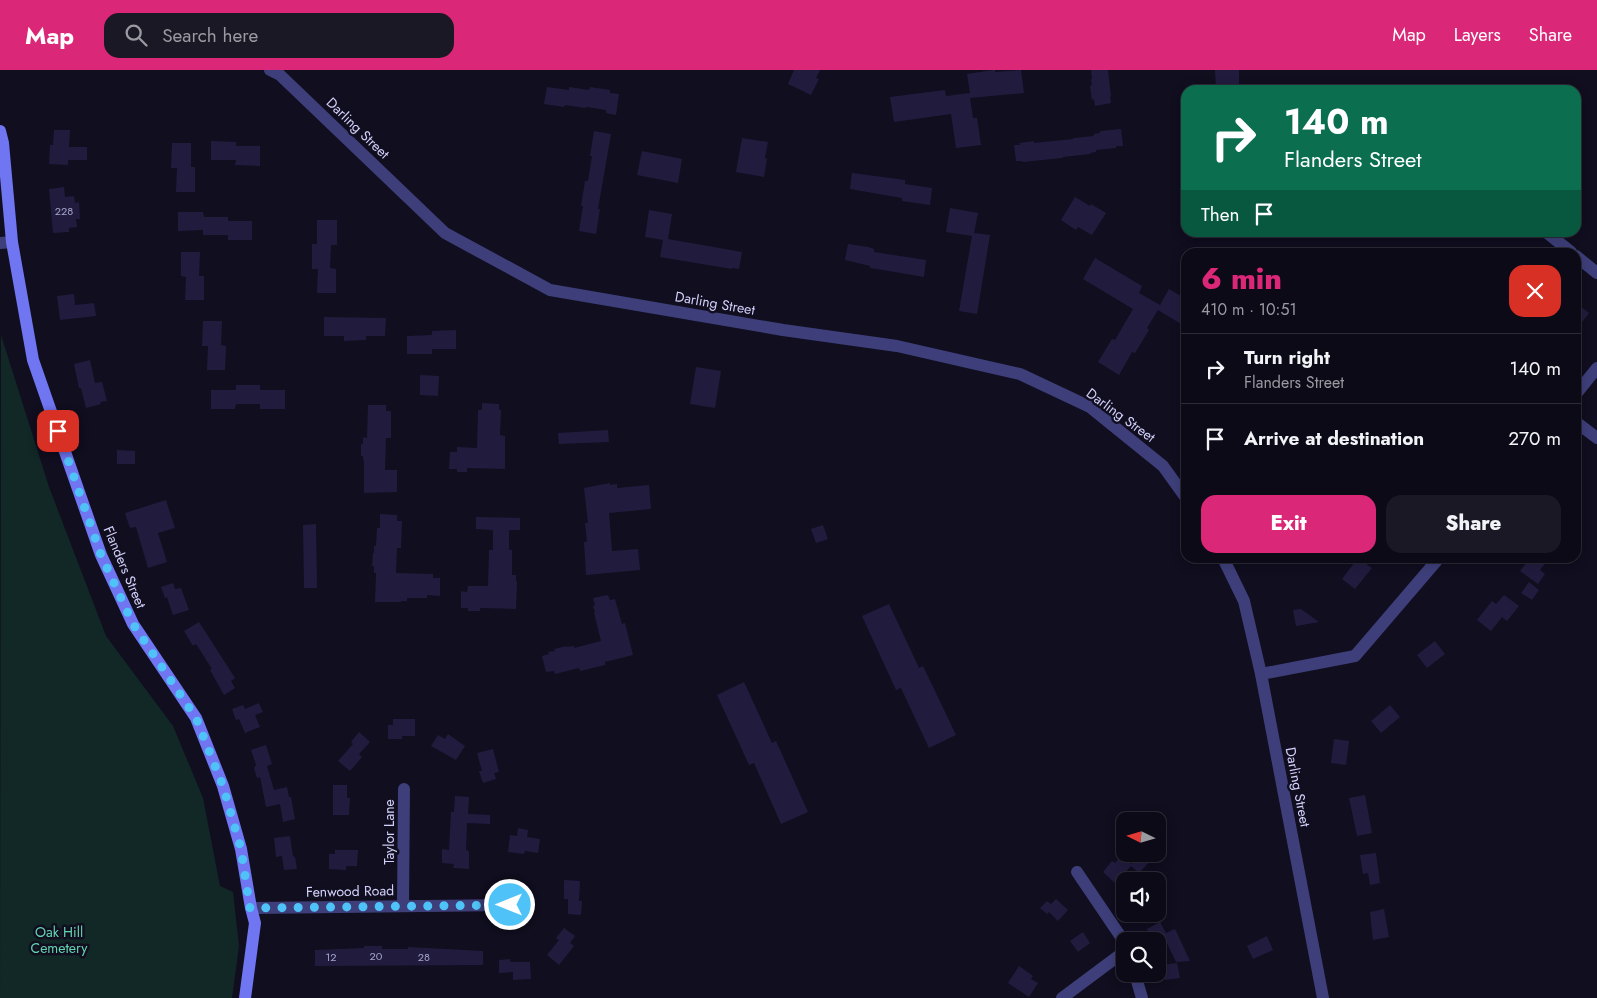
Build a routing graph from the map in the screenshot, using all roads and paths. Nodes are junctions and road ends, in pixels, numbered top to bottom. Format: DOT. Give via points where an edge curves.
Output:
graph roads {
  1 [pos="270,70"];
  2 [pos="0,131"];
  3 [pos="1552,237"];
  4 [pos="6,242"];
  5 [pos="1566,248"];
  6 [pos="1581,260"];
  7 [pos="1597,273"];
  8 [pos="1597,368"];
  9 [pos="1581,388"];
  10 [pos="1581,426"];
  11 [pos="1597,438"];
  12 [pos="1181,491"];
  13 [pos="1225,563"];
  14 [pos="1435,563"];
  15 [pos="1261,674"];
  16 [pos="404,789"];
  17 [pos="1077,872"];
  18 [pos="510,905"];
  19 [pos="403,906"];
  20 [pos="250,908"];
  21 [pos="1118,932"];
  22 [pos="1116,958"];
  23 [pos="1137,982"];
  24 [pos="245,998"];
  25 [pos="1062,998"];
  26 [pos="1142,998"];
  27 [pos="1323,998"];
  1 -- 12 [label="street, Darling Street" via="280,75 445,232 550,290 897,346 1020,374 1090,408 1163,466"];
  2 -- 4 [label="street, Flanders Street"];
  3 -- 5 [label="street"];
  4 -- 20 [label="street, Flanders Street" via="33,360 101,555 133,624 196,718 223,786 241,849"];
  6 -- 7 [label="street"];
  8 -- 9 [label="street"];
  10 -- 11 [label="street"];
  13 -- 15 [label="street, Darling Street" via="1244,602"];
  14 -- 15 [label="street" via="1356,656"];
  15 -- 27 [label="street, Darling Street"];
  16 -- 19 [label="street, Taylor Lane"];
  17 -- 21 [label="street"];
  18 -- 19 [label="street, Fenwood Road"];
  19 -- 20 [label="street, Fenwood Road"];
  20 -- 24 [label="street, Flanders Street" via="255,923"];
  22 -- 25 [label="street"];
  23 -- 26 [label="street"];
}
